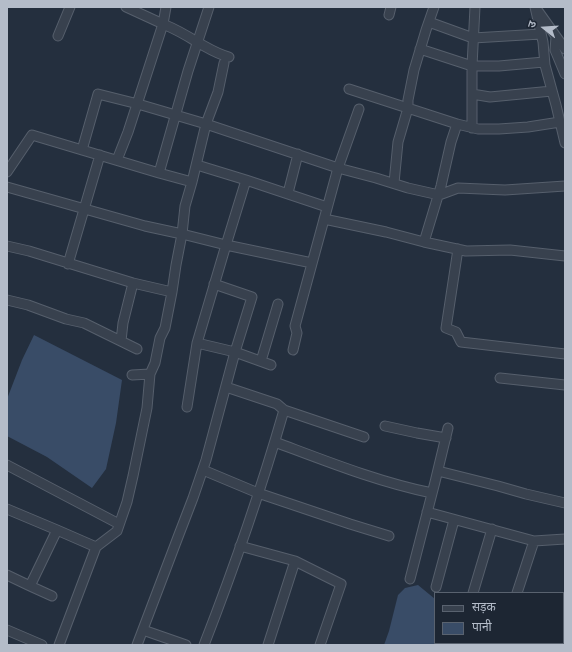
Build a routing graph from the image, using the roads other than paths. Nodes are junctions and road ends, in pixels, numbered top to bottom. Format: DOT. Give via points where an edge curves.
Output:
graph roads {
  1 [pos="70,7"];
  2 [pos="126,7"];
  3 [pos="166,7"];
  4 [pos="209,7"];
  5 [pos="434,7"];
  6 [pos="475,7"];
  7 [pos="535,7"];
  8 [pos="429,22"];
  9 [pos="163,24"];
  10 [pos="541,34"];
  11 [pos="58,36"];
  12 [pos="556,37"];
  13 [pos="473,38"];
  14 [pos="198,42"];
  15 [pos="420,49"];
  16 [pos="565,49"];
  17 [pos="544,62"];
  18 [pos="472,66"];
  19 [pos="565,74"];
  20 [pos="349,89"];
  21 [pos="552,91"];
  22 [pos="472,94"];
  23 [pos="138,104"];
  24 [pos="408,108"];
  25 [pos="359,109"];
  26 [pos="176,115"];
  27 [pos="560,122"];
  28 [pos="206,124"];
  29 [pos="457,124"];
  30 [pos="472,128"];
  31 [pos="565,143"];
  32 [pos="82,150"];
  33 [pos="298,154"];
  34 [pos="100,155"];
  35 [pos="117,160"];
  36 [pos="10,161"];
  37 [pos="196,165"];
  38 [pos="338,168"];
  39 [pos="7,172"];
  40 [pos="159,173"];
  41 [pos="246,180"];
  42 [pos="192,182"];
  43 [pos="394,183"];
  44 [pos="565,186"];
  45 [pos="7,187"];
  46 [pos="288,193"];
  47 [pos="439,195"];
  48 [pos="327,207"];
  49 [pos="85,208"];
  50 [pos="324,219"];
  51 [pos="182,234"];
  52 [pos="424,242"];
  53 [pos="226,245"];
  54 [pos="7,246"];
  55 [pos="458,249"];
  56 [pos="565,256"];
  57 [pos="312,263"];
  58 [pos="68,264"];
  59 [pos="133,283"];
  60 [pos="214,284"];
  61 [pos="172,292"];
  62 [pos="7,300"];
  63 [pos="278,304"];
  64 [pos="121,341"];
  65 [pos="197,343"];
  66 [pos="137,349"];
  67 [pos="293,350"];
  68 [pos="236,352"];
  69 [pos="565,354"];
  70 [pos="261,361"];
  71 [pos="270,365"];
  72 [pos="150,374"];
  73 [pos="132,375"];
  74 [pos="500,378"];
  75 [pos="565,385"];
  76 [pos="226,387"];
  77 [pos="187,407"];
  78 [pos="284,410"];
  79 [pos="385,426"];
  80 [pos="448,428"];
  81 [pos="364,437"];
  82 [pos="446,438"];
  83 [pos="275,442"];
  84 [pos="7,465"];
  85 [pos="203,470"];
  86 [pos="438,471"];
  87 [pos="258,493"];
  88 [pos="432,493"];
  89 [pos="565,503"];
  90 [pos="7,509"];
  91 [pos="427,512"];
  92 [pos="454,520"];
  93 [pos="119,524"];
  94 [pos="492,529"];
  95 [pos="57,530"];
  96 [pos="389,536"];
  97 [pos="565,539"];
  98 [pos="534,541"];
  99 [pos="240,546"];
  100 [pos="96,547"];
  101 [pos="295,561"];
  102 [pos="7,574"];
  103 [pos="410,579"];
  104 [pos="30,586"];
  105 [pos="436,587"];
  106 [pos="473,592"];
  107 [pos="517,592"];
  108 [pos="52,596"];
  109 [pos="7,630"];
  110 [pos="143,630"];
  111 [pos="42,645"];
  112 [pos="59,645"];
  113 [pos="137,645"];
  114 [pos="186,645"];
  115 [pos="204,645"];
  116 [pos="268,645"];
  117 [pos="320,645"];
  1 -- 11 [label="street"];
  2 -- 9 [label="street"];
  3 -- 9 [label="street"];
  4 -- 14 [label="street"];
  5 -- 8 [label="street"];
  6 -- 13 [label="street"];
  7 -- 10 [label="street"];
  7 -- 12 [label="street"];
  8 -- 13 [label="street"];
  8 -- 15 [label="street"];
  9 -- 14 [label="street"];
  9 -- 23 [label="street"];
  10 -- 13 [label="street"];
  10 -- 17 [label="street"];
  12 -- 16 [label="street"];
  12 -- 19 [label="street" via="555,50"];
  13 -- 18 [label="street"];
  14 -- 26 [label="street"];
  14 -- 28 [label="street" via="226,60"];
  15 -- 18 [label="street"];
  15 -- 24 [label="street"];
  17 -- 18 [label="street"];
  17 -- 21 [label="street"];
  18 -- 22 [label="street"];
  20 -- 24 [label="street"];
  21 -- 22 [label="street" via="490,96"];
  21 -- 27 [label="street"];
  22 -- 30 [label="street"];
  23 -- 26 [label="street"];
  23 -- 32 [label="street" via="98,94"];
  23 -- 35 [label="street"];
  24 -- 29 [label="street"];
  24 -- 43 [label="street" via="398,142"];
  25 -- 38 [label="street"];
  26 -- 28 [label="street"];
  26 -- 40 [label="street"];
  27 -- 30 [label="street" via="528,127"];
  27 -- 31 [label="street"];
  28 -- 33 [label="street"];
  28 -- 37 [label="street"];
  29 -- 30 [label="street"];
  29 -- 47 [label="street"];
  32 -- 34 [label="street"];
  32 -- 36 [label="street" via="32,135"];
  33 -- 38 [label="street"];
  33 -- 46 [label="street"];
  34 -- 35 [label="street"];
  34 -- 49 [label="street"];
  35 -- 40 [label="street"];
  36 -- 39 [label="street"];
  37 -- 41 [label="street"];
  37 -- 42 [label="street"];
  38 -- 43 [label="street"];
  38 -- 48 [label="street"];
  40 -- 42 [label="street"];
  41 -- 46 [label="street"];
  41 -- 53 [label="street"];
  42 -- 51 [label="street" via="185,206"];
  43 -- 47 [label="street"];
  44 -- 47 [label="street" via="505,190 458,188"];
  45 -- 49 [label="street"];
  46 -- 48 [label="street"];
  47 -- 52 [label="street"];
  48 -- 50 [label="street"];
  49 -- 51 [label="street"];
  49 -- 58 [label="street"];
  50 -- 52 [label="street"];
  50 -- 57 [label="street"];
  51 -- 53 [label="street"];
  51 -- 61 [label="street"];
  52 -- 55 [label="street"];
  53 -- 57 [label="street"];
  53 -- 60 [label="street"];
  54 -- 58 [label="street"];
  55 -- 56 [label="street" via="510,250"];
  55 -- 69 [label="street" via="446,328 456,332 461,342"];
  57 -- 67 [label="street" via="295,326 297,333"];
  58 -- 59 [label="street"];
  59 -- 61 [label="street"];
  59 -- 64 [label="street"];
  60 -- 65 [label="street"];
  60 -- 68 [label="street" via="252,297"];
  61 -- 72 [label="street" via="165,328"];
  62 -- 64 [label="street" via="84,323"];
  63 -- 70 [label="street"];
  64 -- 66 [label="street"];
  65 -- 68 [label="street"];
  65 -- 77 [label="street"];
  68 -- 70 [label="street"];
  68 -- 76 [label="street"];
  70 -- 71 [label="street"];
  72 -- 73 [label="street"];
  72 -- 93 [label="street" via="147,408 133,476"];
  74 -- 75 [label="street"];
  76 -- 78 [label="street" via="277,404"];
  76 -- 85 [label="street"];
  78 -- 81 [label="street"];
  78 -- 83 [label="street"];
  79 -- 82 [label="street"];
  80 -- 82 [label="street"];
  82 -- 86 [label="street"];
  83 -- 87 [label="street"];
  83 -- 88 [label="street" via="402,486"];
  84 -- 93 [label="street"];
  85 -- 87 [label="street"];
  85 -- 110 [label="street"];
  86 -- 88 [label="street"];
  86 -- 89 [label="street"];
  87 -- 96 [label="street"];
  87 -- 99 [label="street"];
  88 -- 91 [label="street"];
  90 -- 95 [label="street"];
  91 -- 92 [label="street"];
  91 -- 103 [label="street"];
  92 -- 94 [label="street"];
  92 -- 105 [label="street"];
  93 -- 100 [label="street" via="117,531"];
  94 -- 98 [label="street"];
  94 -- 106 [label="street"];
  95 -- 100 [label="street"];
  95 -- 104 [label="street"];
  97 -- 98 [label="street"];
  98 -- 107 [label="street"];
  99 -- 101 [label="street"];
  99 -- 115 [label="street"];
  100 -- 112 [label="street"];
  101 -- 116 [label="street"];
  101 -- 117 [label="street" via="341,584"];
  102 -- 104 [label="street"];
  104 -- 108 [label="street"];
  109 -- 111 [label="street"];
  110 -- 113 [label="street"];
  110 -- 114 [label="street"];
}
